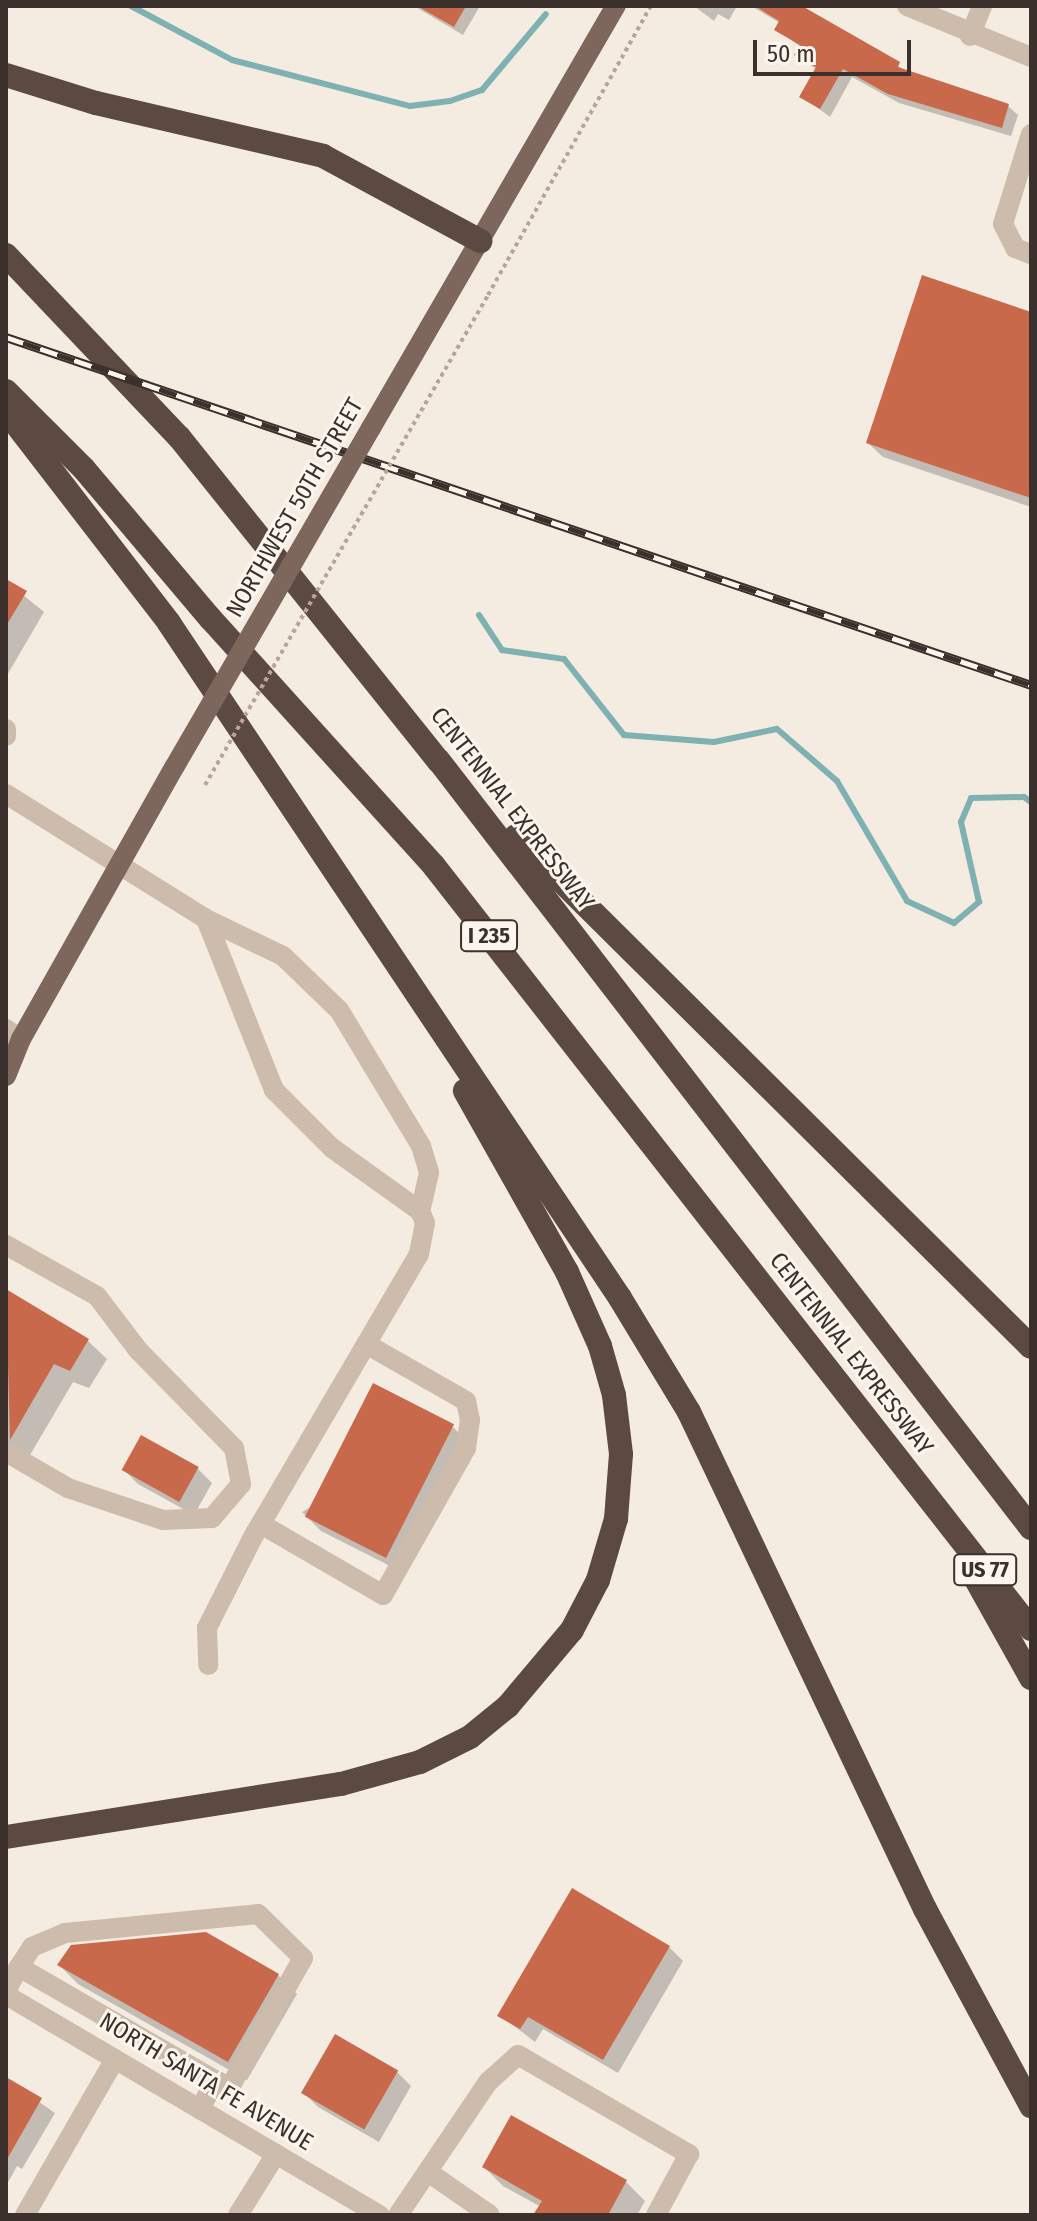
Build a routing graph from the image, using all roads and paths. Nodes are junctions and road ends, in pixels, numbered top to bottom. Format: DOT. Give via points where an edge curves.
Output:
graph roads {
  1 [pos="651,6"];
  2 [pos="907,6"];
  3 [pos="982,6"];
  4 [pos="609,8"];
  5 [pos="970,36"];
  6 [pos="1031,57"];
  7 [pos="6,75"];
  8 [pos="1031,134"];
  9 [pos="480,241"];
  10 [pos="1031,254"];
  11 [pos="6,255"];
  12 [pos="6,391"];
  13 [pos="6,411"];
  14 [pos="6,729"];
  15 [pos="6,736"];
  16 [pos="439,761"];
  17 [pos="205,785"];
  18 [pos="6,794"];
  19 [pos="120,861"];
  20 [pos="206,919"];
  21 [pos="369,922"];
  22 [pos="14,1034"];
  23 [pos="6,1057"];
  24 [pos="6,1076"];
  25 [pos="420,1211"];
  26 [pos="6,1245"];
  27 [pos="366,1344"];
  28 [pos="1031,1347"];
  29 [pos="950,1418"];
  30 [pos="6,1452"];
  31 [pos="1031,1506"];
  32 [pos="938,1510"];
  33 [pos="261,1524"];
  34 [pos="1031,1528"];
  35 [pos="1031,1629"];
  36 [pos="208,1665"];
  37 [pos="1031,1678"];
  38 [pos="6,1837"];
  39 [pos="19,1967"];
  40 [pos="6,1993"];
  41 [pos="115,2059"];
  42 [pos="215,2080"];
  43 [pos="1031,2106"];
  44 [pos="200,2109"];
  45 [pos="276,2154"];
  46 [pos="428,2172"];
  47 [pos="25,2215"];
  48 [pos="238,2215"];
  49 [pos="380,2215"];
  50 [pos="398,2215"];
  51 [pos="490,2215"];
  52 [pos="656,2215"];
  1 -- 17 [label="path, bridge"];
  2 -- 5 [label="street"];
  3 -- 5 [label="street"];
  4 -- 9 [label="main road, NORTHWEST 50TH STREET"];
  5 -- 6 [label="street"];
  7 -- 9 [label="highway" via="96,103 323,156"];
  8 -- 10 [label="street" via="1006,208 1006,237"];
  9 -- 19 [label="main road, NORTHWEST 50TH STREET, bridge"];
  11 -- 16 [label="highway, CENTENNIAL EXPRESSWAY / I 235" via="179,437"];
  12 -- 32 [label="highway, CENTENNIAL EXPRESSWAY / I 235" via="84,469 210,618 434,866"];
  13 -- 21 [label="highway" via="169,623"];
  14 -- 15 [label="street"];
  16 -- 28 [label="highway"];
  16 -- 29 [label="highway, CENTENNIAL EXPRESSWAY / I 235"];
  18 -- 19 [label="street"];
  19 -- 20 [label="street"];
  19 -- 22 [label="main road, NORTHWEST 50TH STREET"];
  20 -- 25 [label="street" via="274,1090 332,1148"];
  20 -- 25 [label="street" via="283,956 339,1010 421,1146 429,1173"];
  21 -- 38 [label="highway" via="567,1272 600,1346 614,1395 621,1468 616,1519 598,1580 572,1630 530,1685 470,1737 420,1762 341,1784"];
  21 -- 43 [label="highway" via="620,1298 689,1412 925,1909"];
  22 -- 23 [label="main road, NORTHWEST 50TH STREET"];
  22 -- 24 [label="main road, NORTHWEST 50TH STREET"];
  25 -- 27 [label="street" via="425,1223 419,1254"];
  26 -- 30 [label="street" via="107,1306 138,1350 234,1448 241,1484 212,1518 163,1520 68,1488"];
  27 -- 33 [label="street"];
  27 -- 33 [label="street" via="466,1401 471,1433 383,1595"];
  29 -- 31 [label="highway"];
  29 -- 34 [label="highway, US 77"];
  32 -- 35 [label="highway, US 77"];
  32 -- 37 [label="highway"];
  33 -- 36 [label="street" via="207,1628"];
  39 -- 40 [label="street"];
  39 -- 42 [label="street"];
  39 -- 42 [label="street" via="32,1947 65,1933 258,1914 303,1958 230,2087"];
  40 -- 41 [label="street, NORTH SANTA FE AVENUE"];
  41 -- 44 [label="street, NORTH SANTA FE AVENUE"];
  41 -- 47 [label="street"];
  42 -- 44 [label="street"];
  44 -- 45 [label="street, NORTH SANTA FE AVENUE"];
  45 -- 48 [label="street"];
  45 -- 49 [label="street, NORTH SANTA FE AVENUE"];
  46 -- 50 [label="street"];
  46 -- 51 [label="street"];
  46 -- 52 [label="street" via="488,2082 518,2055 689,2154"];
}
